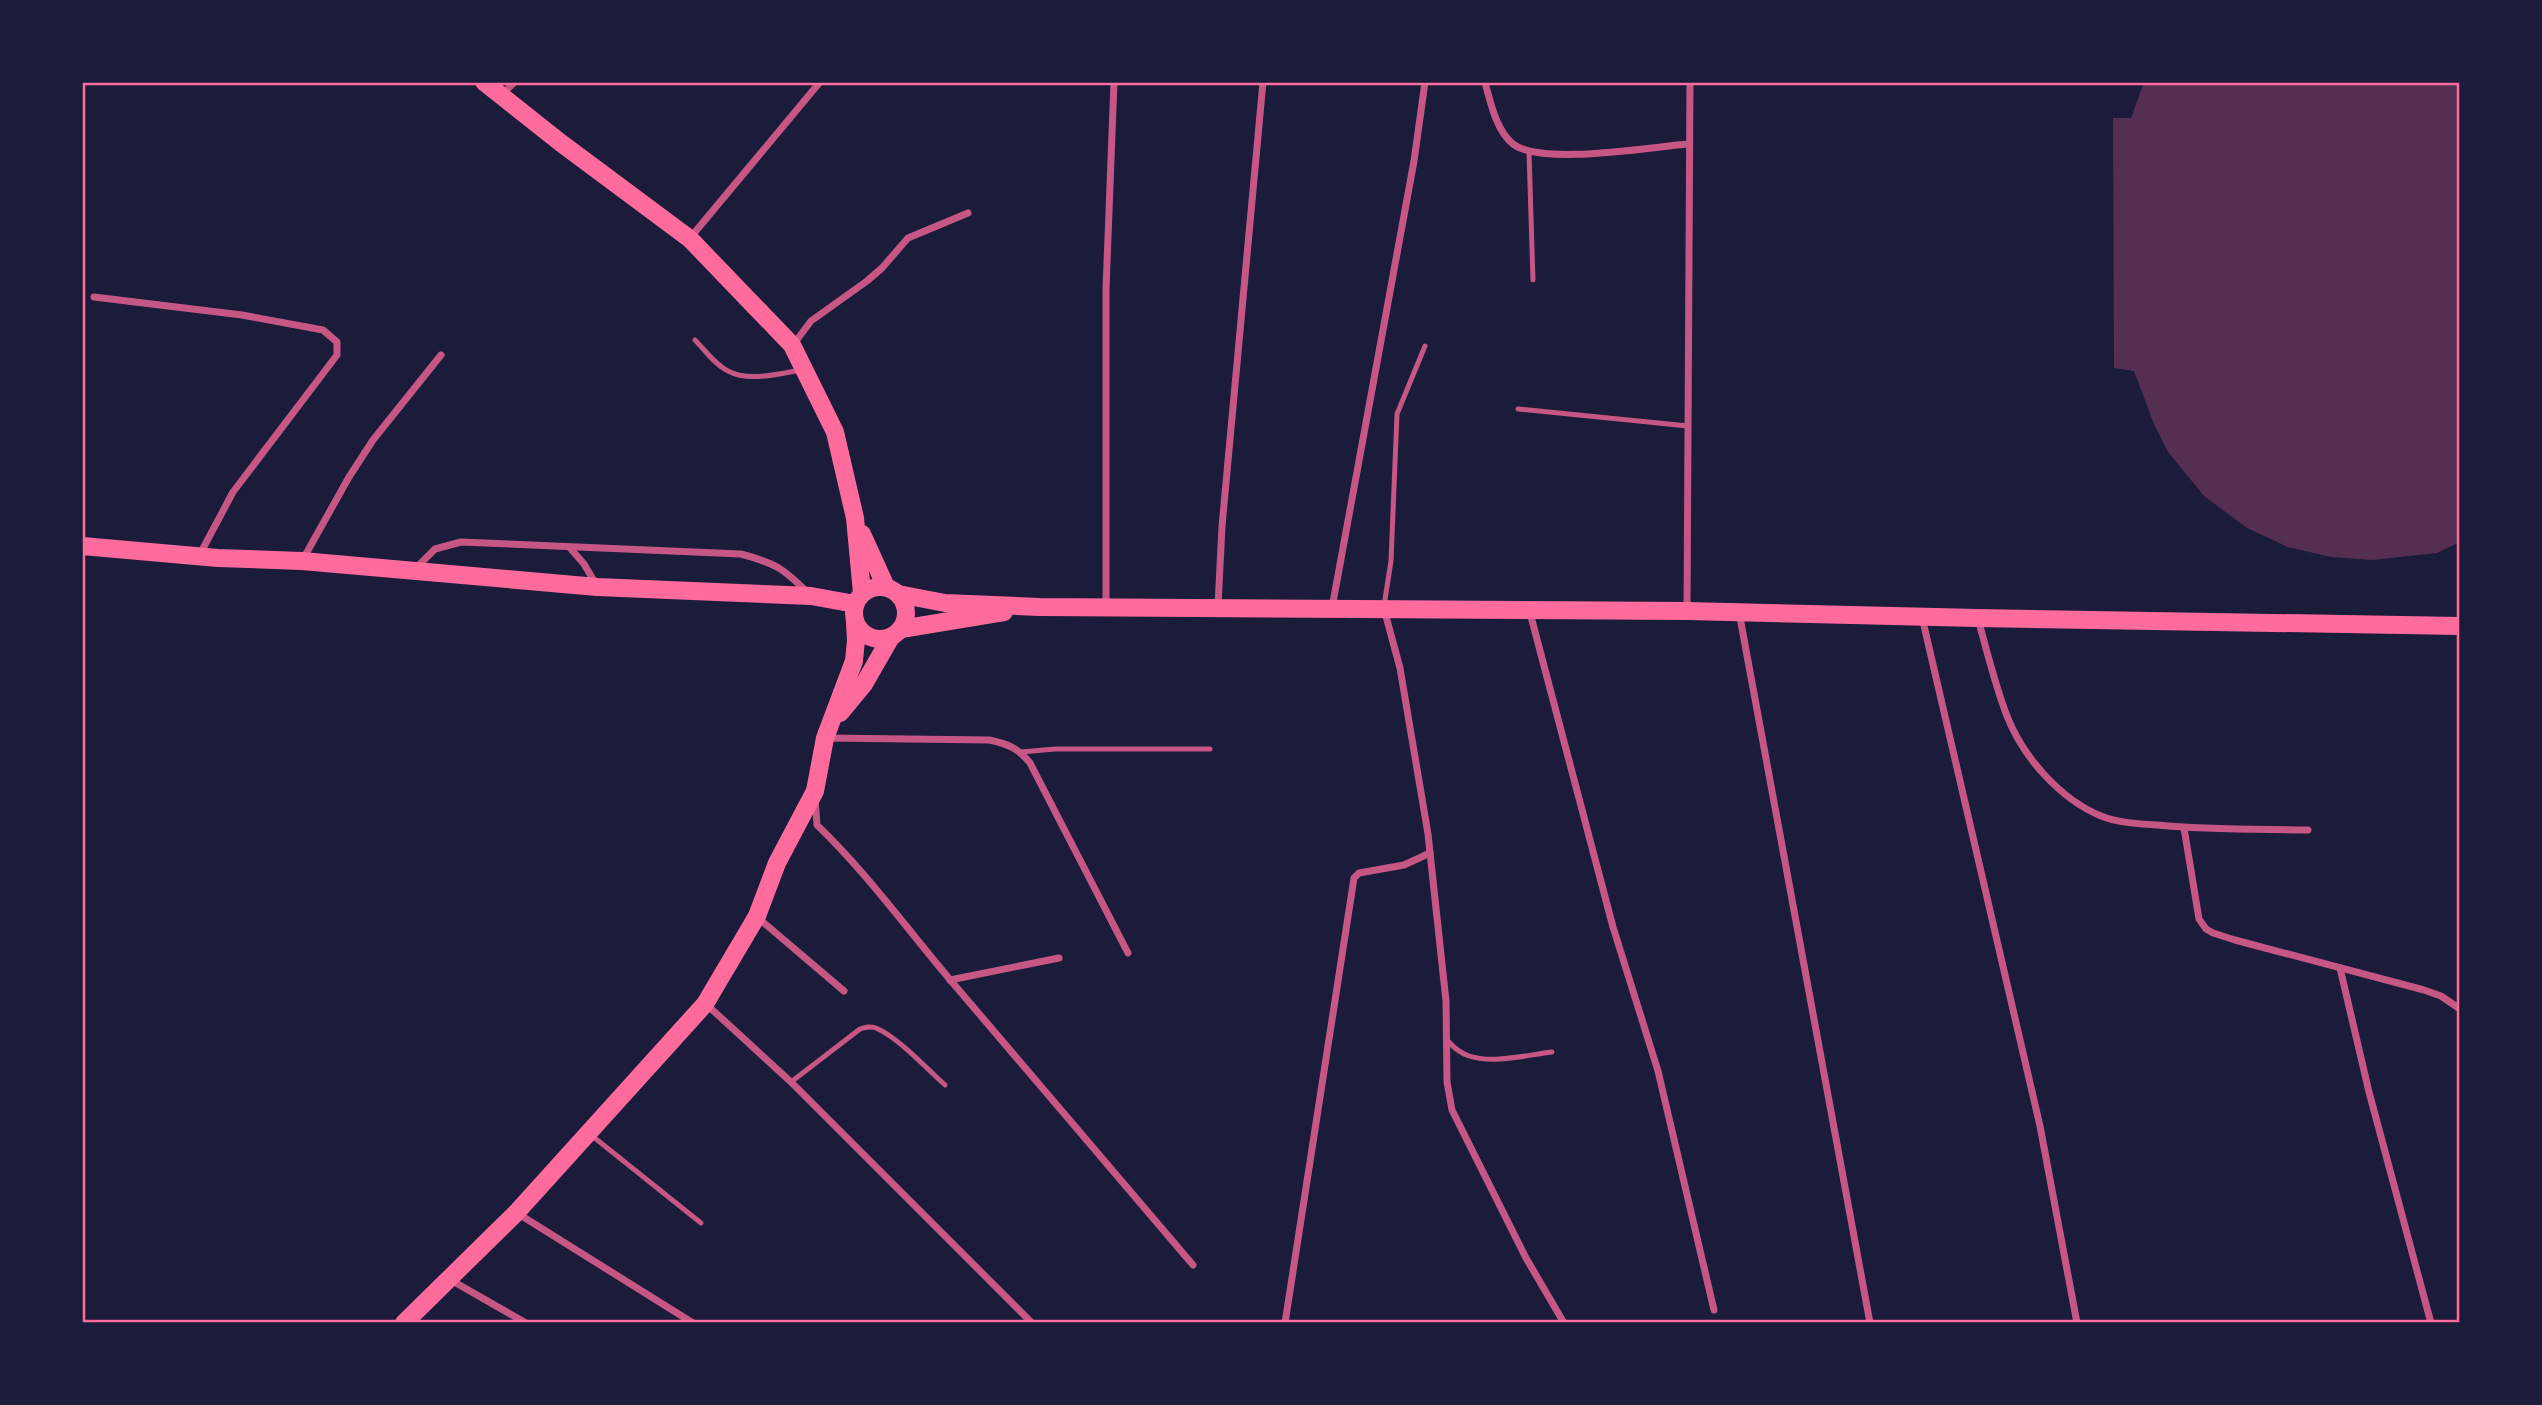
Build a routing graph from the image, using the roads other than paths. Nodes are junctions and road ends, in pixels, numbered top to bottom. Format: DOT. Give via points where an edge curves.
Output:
graph roads {
  1 [pos="484,82"];
  2 [pos="515,82"];
  3 [pos="820,82"];
  4 [pos="1114,82"];
  5 [pos="1263,82"];
  6 [pos="1425,82"];
  7 [pos="1690,82"];
  8 [pos="1486,86"];
  9 [pos="500,96"];
  10 [pos="1688,144"];
  11 [pos="1529,152"];
  12 [pos="968,213"];
  13 [pos="690,239"];
  14 [pos="1534,280"];
  15 [pos="94,297"];
  16 [pos="695,340"];
  17 [pos="793,345"];
  18 [pos="1425,346"];
  19 [pos="441,355"];
  20 [pos="804,370"];
  21 [pos="1518,409"];
  22 [pos="1688,426"];
  23 [pos="855,518"];
  24 [pos="82,546"];
  25 [pos="570,548"];
  26 [pos="198,556"];
  27 [pos="302,561"];
  28 [pos="412,572"];
  29 [pos="597,587"];
  30 [pos="892,591"];
  31 [pos="804,596"];
  32 [pos="857,606"];
  33 [pos="1039,607"];
  34 [pos="1106,607"];
  35 [pos="1218,607"];
  36 [pos="1384,608"];
  37 [pos="1332,609"];
  38 [pos="1529,609"];
  39 [pos="1687,611"];
  40 [pos="1739,612"];
  41 [pos="1922,616"];
  42 [pos="1977,618"];
  43 [pos="2460,626"];
  44 [pos="896,633"];
  45 [pos="828,730"];
  46 [pos="1210,749"];
  47 [pos="1021,751"];
  48 [pos="815,791"];
  49 [pos="2184,828"];
  50 [pos="2308,830"];
  51 [pos="1430,853"];
  52 [pos="757,916"];
  53 [pos="1128,953"];
  54 [pos="1059,958"];
  55 [pos="2340,968"];
  56 [pos="950,980"];
  57 [pos="844,990"];
  58 [pos="705,1004"];
  59 [pos="2460,1009"];
  60 [pos="1447,1040"];
  61 [pos="1552,1052"];
  62 [pos="791,1082"];
  63 [pos="945,1086"];
  64 [pos="589,1133"];
  65 [pos="516,1213"];
  66 [pos="702,1223"];
  67 [pos="1193,1265"];
  68 [pos="448,1279"];
  69 [pos="1714,1310"];
  70 [pos="404,1323"];
  71 [pos="526,1323"];
  72 [pos="693,1323"];
  73 [pos="1032,1323"];
  74 [pos="1285,1323"];
  75 [pos="1564,1323"];
  76 [pos="1870,1323"];
  77 [pos="2077,1323"];
  78 [pos="2431,1323"];
  1 -- 9 [label="main road"];
  2 -- 9 [label="street"];
  3 -- 13 [label="street"];
  4 -- 34 [label="street" via="1106,289"];
  5 -- 35 [label="street"];
  6 -- 37 [label="street"];
  7 -- 10 [label="street"];
  8 -- 11 [label="street" via="1503,133"];
  9 -- 13 [label="main road"];
  10 -- 11 [label="street" via="1564,155"];
  10 -- 22 [label="street"];
  11 -- 14 [label="lane"];
  12 -- 17 [label="street" via="908,239 867,281 811,321"];
  13 -- 17 [label="main road"];
  15 -- 26 [label="street" via="242,315 323,330 337,342 337,355 233,492"];
  16 -- 20 [label="lane" via="730,373 774,375"];
  17 -- 20 [label="main road"];
  18 -- 36 [label="lane" via="1398,414 1391,561"];
  19 -- 27 [label="street" via="355,468"];
  20 -- 23 [label="main road" via="835,432"];
  21 -- 22 [label="lane"];
  22 -- 39 [label="street"];
  23 -- 30 [label="main road"];
  23 -- 32 [label="main road"];
  24 -- 26 [label="main road"];
  25 -- 28 [label="street" via="461,542 435,548"];
  25 -- 29 [label="street"];
  25 -- 31 [label="street" via="741,554 770,561 787,572"];
  26 -- 27 [label="main road"];
  27 -- 28 [label="main road"];
  28 -- 29 [label="main road"];
  29 -- 31 [label="main road"];
  30 -- 32 [label="main road" via="870,588"];
  30 -- 33 [label="main road" via="945,603"];
  30 -- 44 [label="main road" via="903,599 906,612"];
  31 -- 32 [label="main road"];
  32 -- 44 [label="main road" via="858,629 870,638"];
  32 -- 45 [label="main road" via="854,662"];
  33 -- 34 [label="main road"];
  33 -- 44 [label="main road"];
  34 -- 35 [label="main road"];
  35 -- 37 [label="main road"];
  36 -- 37 [label="main road"];
  36 -- 38 [label="main road"];
  36 -- 51 [label="street" via="1400,668"];
  38 -- 39 [label="main road"];
  38 -- 69 [label="street" via="1613,927 1658,1071"];
  39 -- 40 [label="main road"];
  40 -- 41 [label="main road"];
  40 -- 76 [label="street"];
  41 -- 42 [label="main road"];
  41 -- 77 [label="street" via="2040,1126"];
  42 -- 43 [label="main road"];
  42 -- 49 [label="street" via="2008,718 2053,784 2102,816"];
  44 -- 45 [label="main road"];
  45 -- 47 [label="street" via="989,740"];
  45 -- 48 [label="main road"];
  46 -- 47 [label="lane"];
  47 -- 53 [label="street"];
  48 -- 52 [label="main road" via="777,863"];
  48 -- 56 [label="street" via="817,825 840,846"];
  49 -- 50 [label="street"];
  49 -- 55 [label="street" via="2199,919 2206,929"];
  51 -- 60 [label="street"];
  51 -- 74 [label="street" via="1354,878"];
  52 -- 57 [label="street"];
  52 -- 58 [label="main road"];
  54 -- 56 [label="street"];
  55 -- 59 [label="street" via="2424,990"];
  55 -- 78 [label="street"];
  56 -- 67 [label="street"];
  58 -- 62 [label="street"];
  58 -- 64 [label="main road"];
  60 -- 61 [label="lane" via="1468,1056 1485,1059"];
  60 -- 75 [label="street" via="1451,1110"];
  62 -- 63 [label="lane" via="867,1026 890,1037"];
  62 -- 73 [label="street"];
  64 -- 65 [label="main road"];
  64 -- 66 [label="lane"];
  65 -- 68 [label="main road"];
  65 -- 72 [label="street"];
  68 -- 70 [label="main road"];
  68 -- 71 [label="street"];
}
